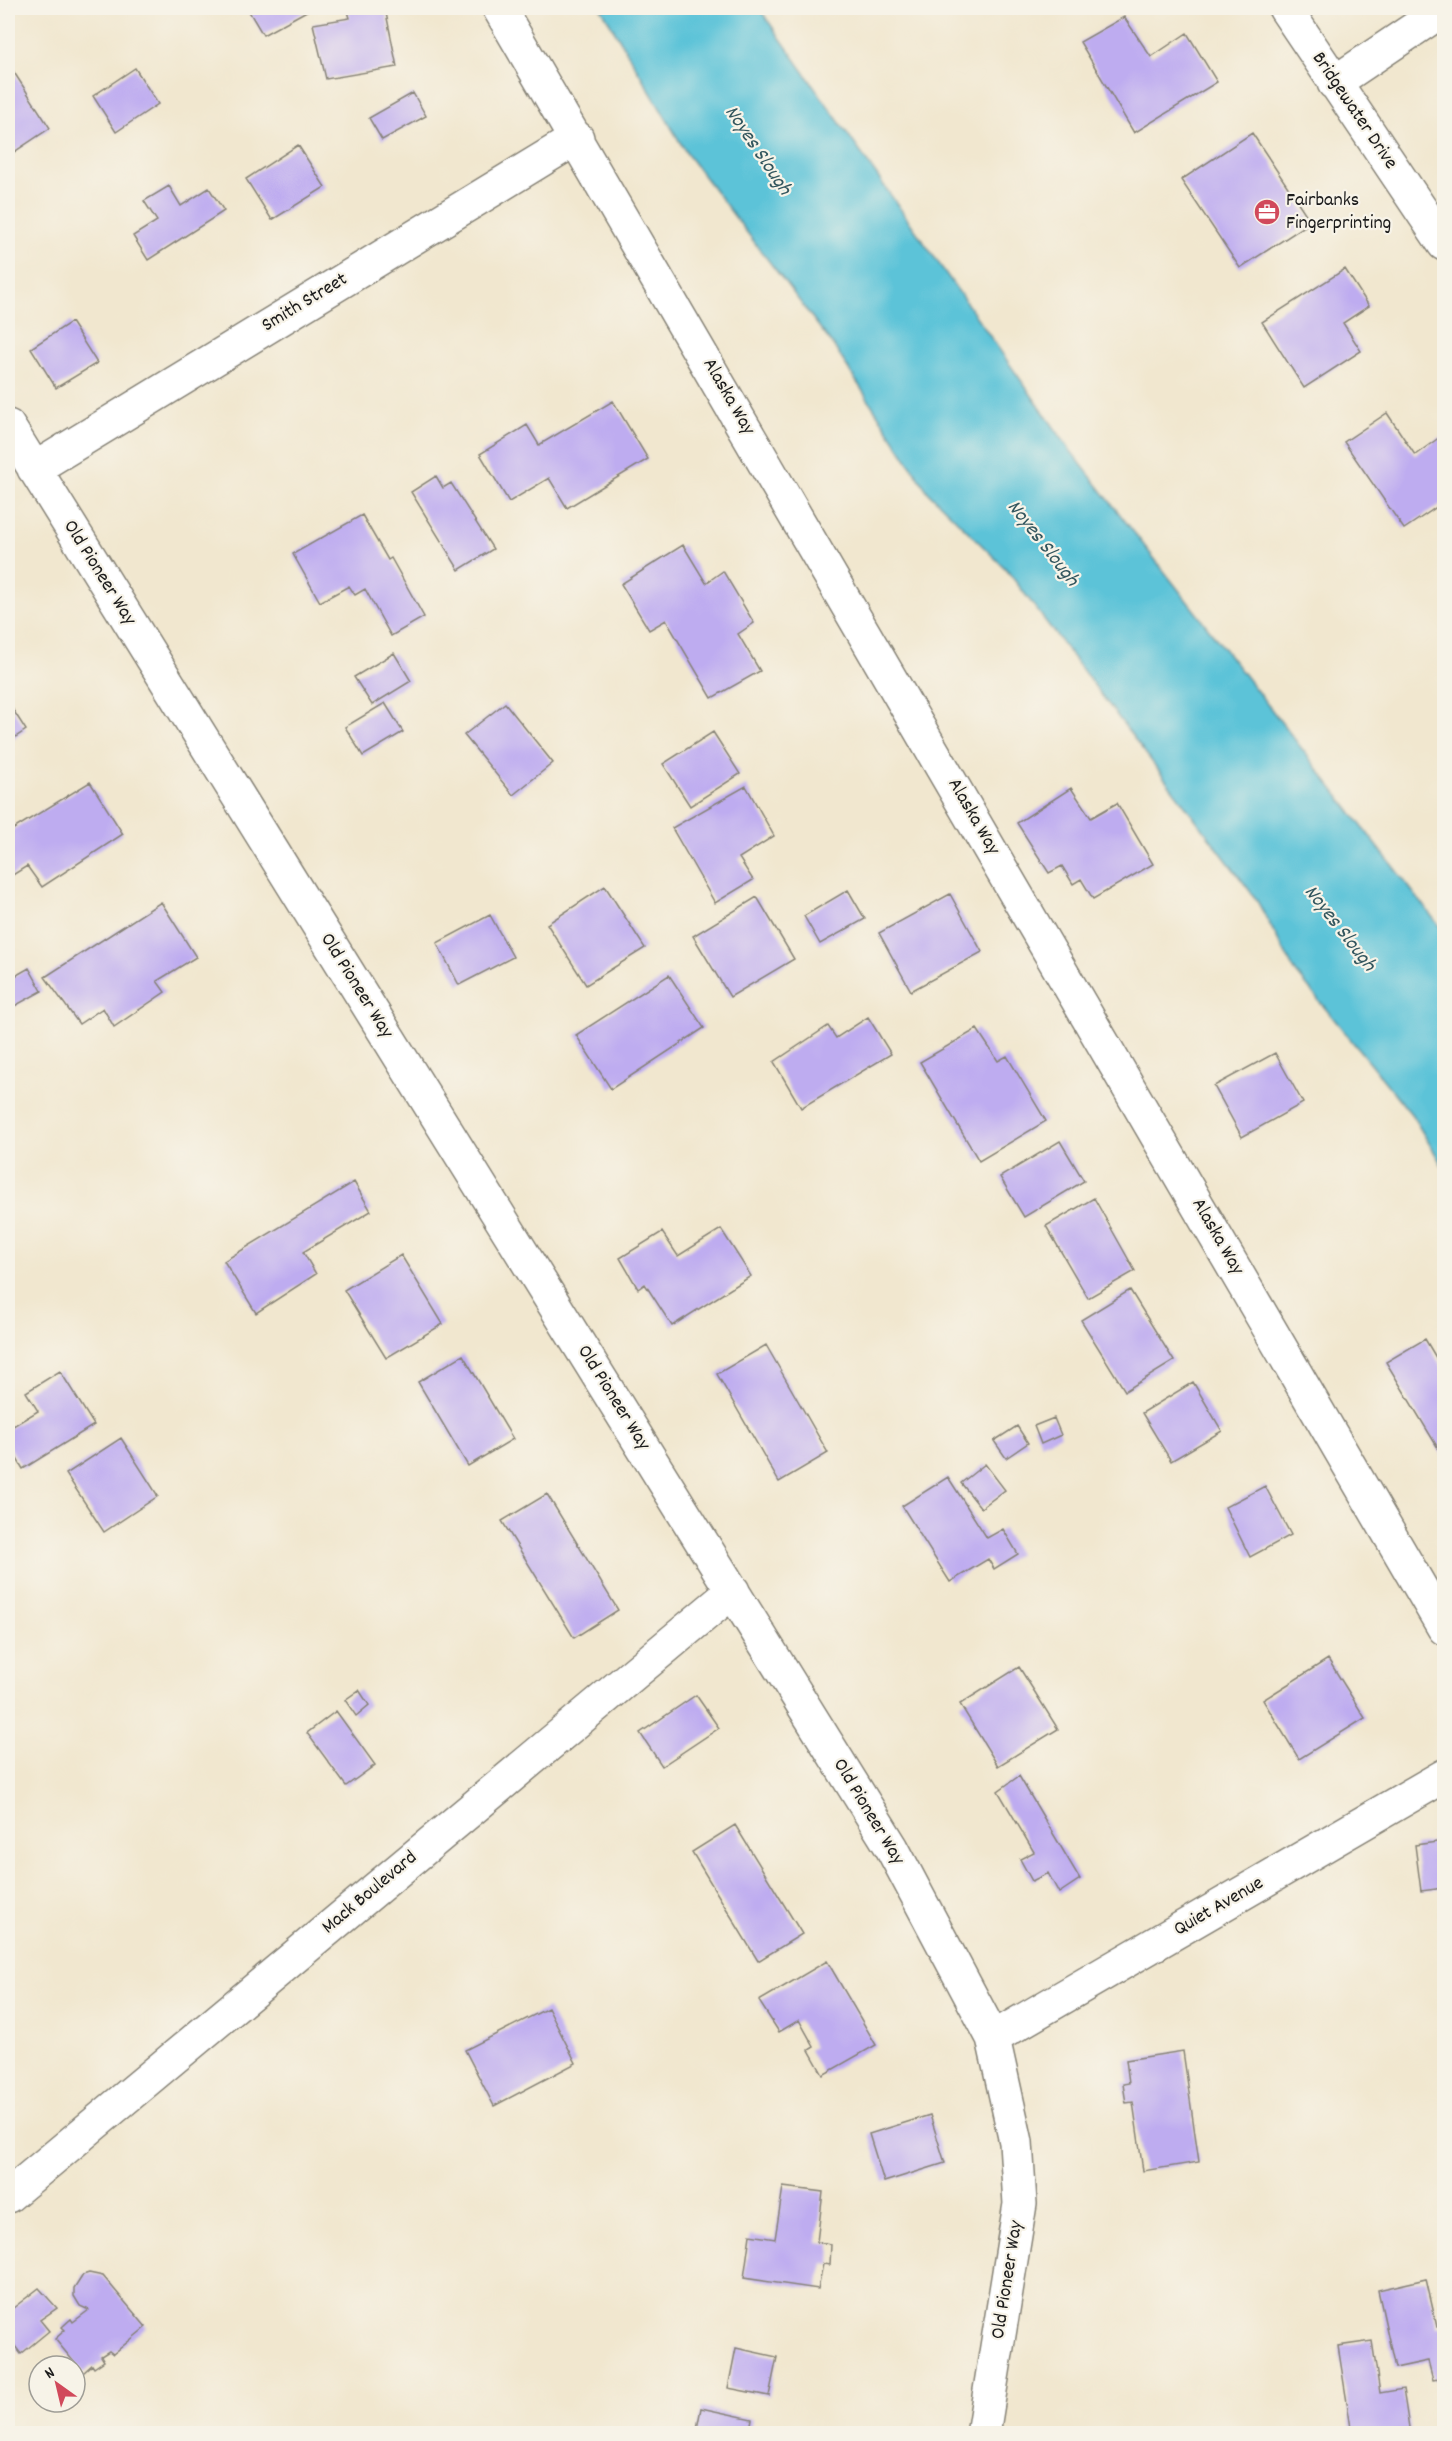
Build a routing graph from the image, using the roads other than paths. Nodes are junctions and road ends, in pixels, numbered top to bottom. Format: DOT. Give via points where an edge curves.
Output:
graph roads {
  1 [pos="499,8"];
  2 [pos="1285,8"];
  3 [pos="1444,9"];
  4 [pos="1334,82"];
  5 [pos="577,138"];
  6 [pos="1444,244"];
  7 [pos="8,426"];
  8 [pos="34,469"];
  9 [pos="734,1591"];
  10 [pos="1444,1628"];
  11 [pos="1444,1776"];
  12 [pos="993,2038"];
  13 [pos="8,2196"];
  14 [pos="983,2433"];
  1 -- 5 [label="street, Alaska Way"];
  2 -- 4 [label="street, Bridgewater Drive"];
  3 -- 4 [label="street"];
  4 -- 6 [label="street, Bridgewater Drive"];
  5 -- 8 [label="street, Smith Street"];
  5 -- 10 [label="street, Alaska Way"];
  7 -- 8 [label="street, Old Pioneer Way"];
  8 -- 9 [label="street, Old Pioneer Way"];
  9 -- 12 [label="street, Old Pioneer Way" via="891,1848"];
  9 -- 13 [label="street, Mack Boulevard"];
  11 -- 12 [label="street, Quiet Avenue"];
  12 -- 14 [label="street, Old Pioneer Way" via="1016,2142 1020,2204"];
}
